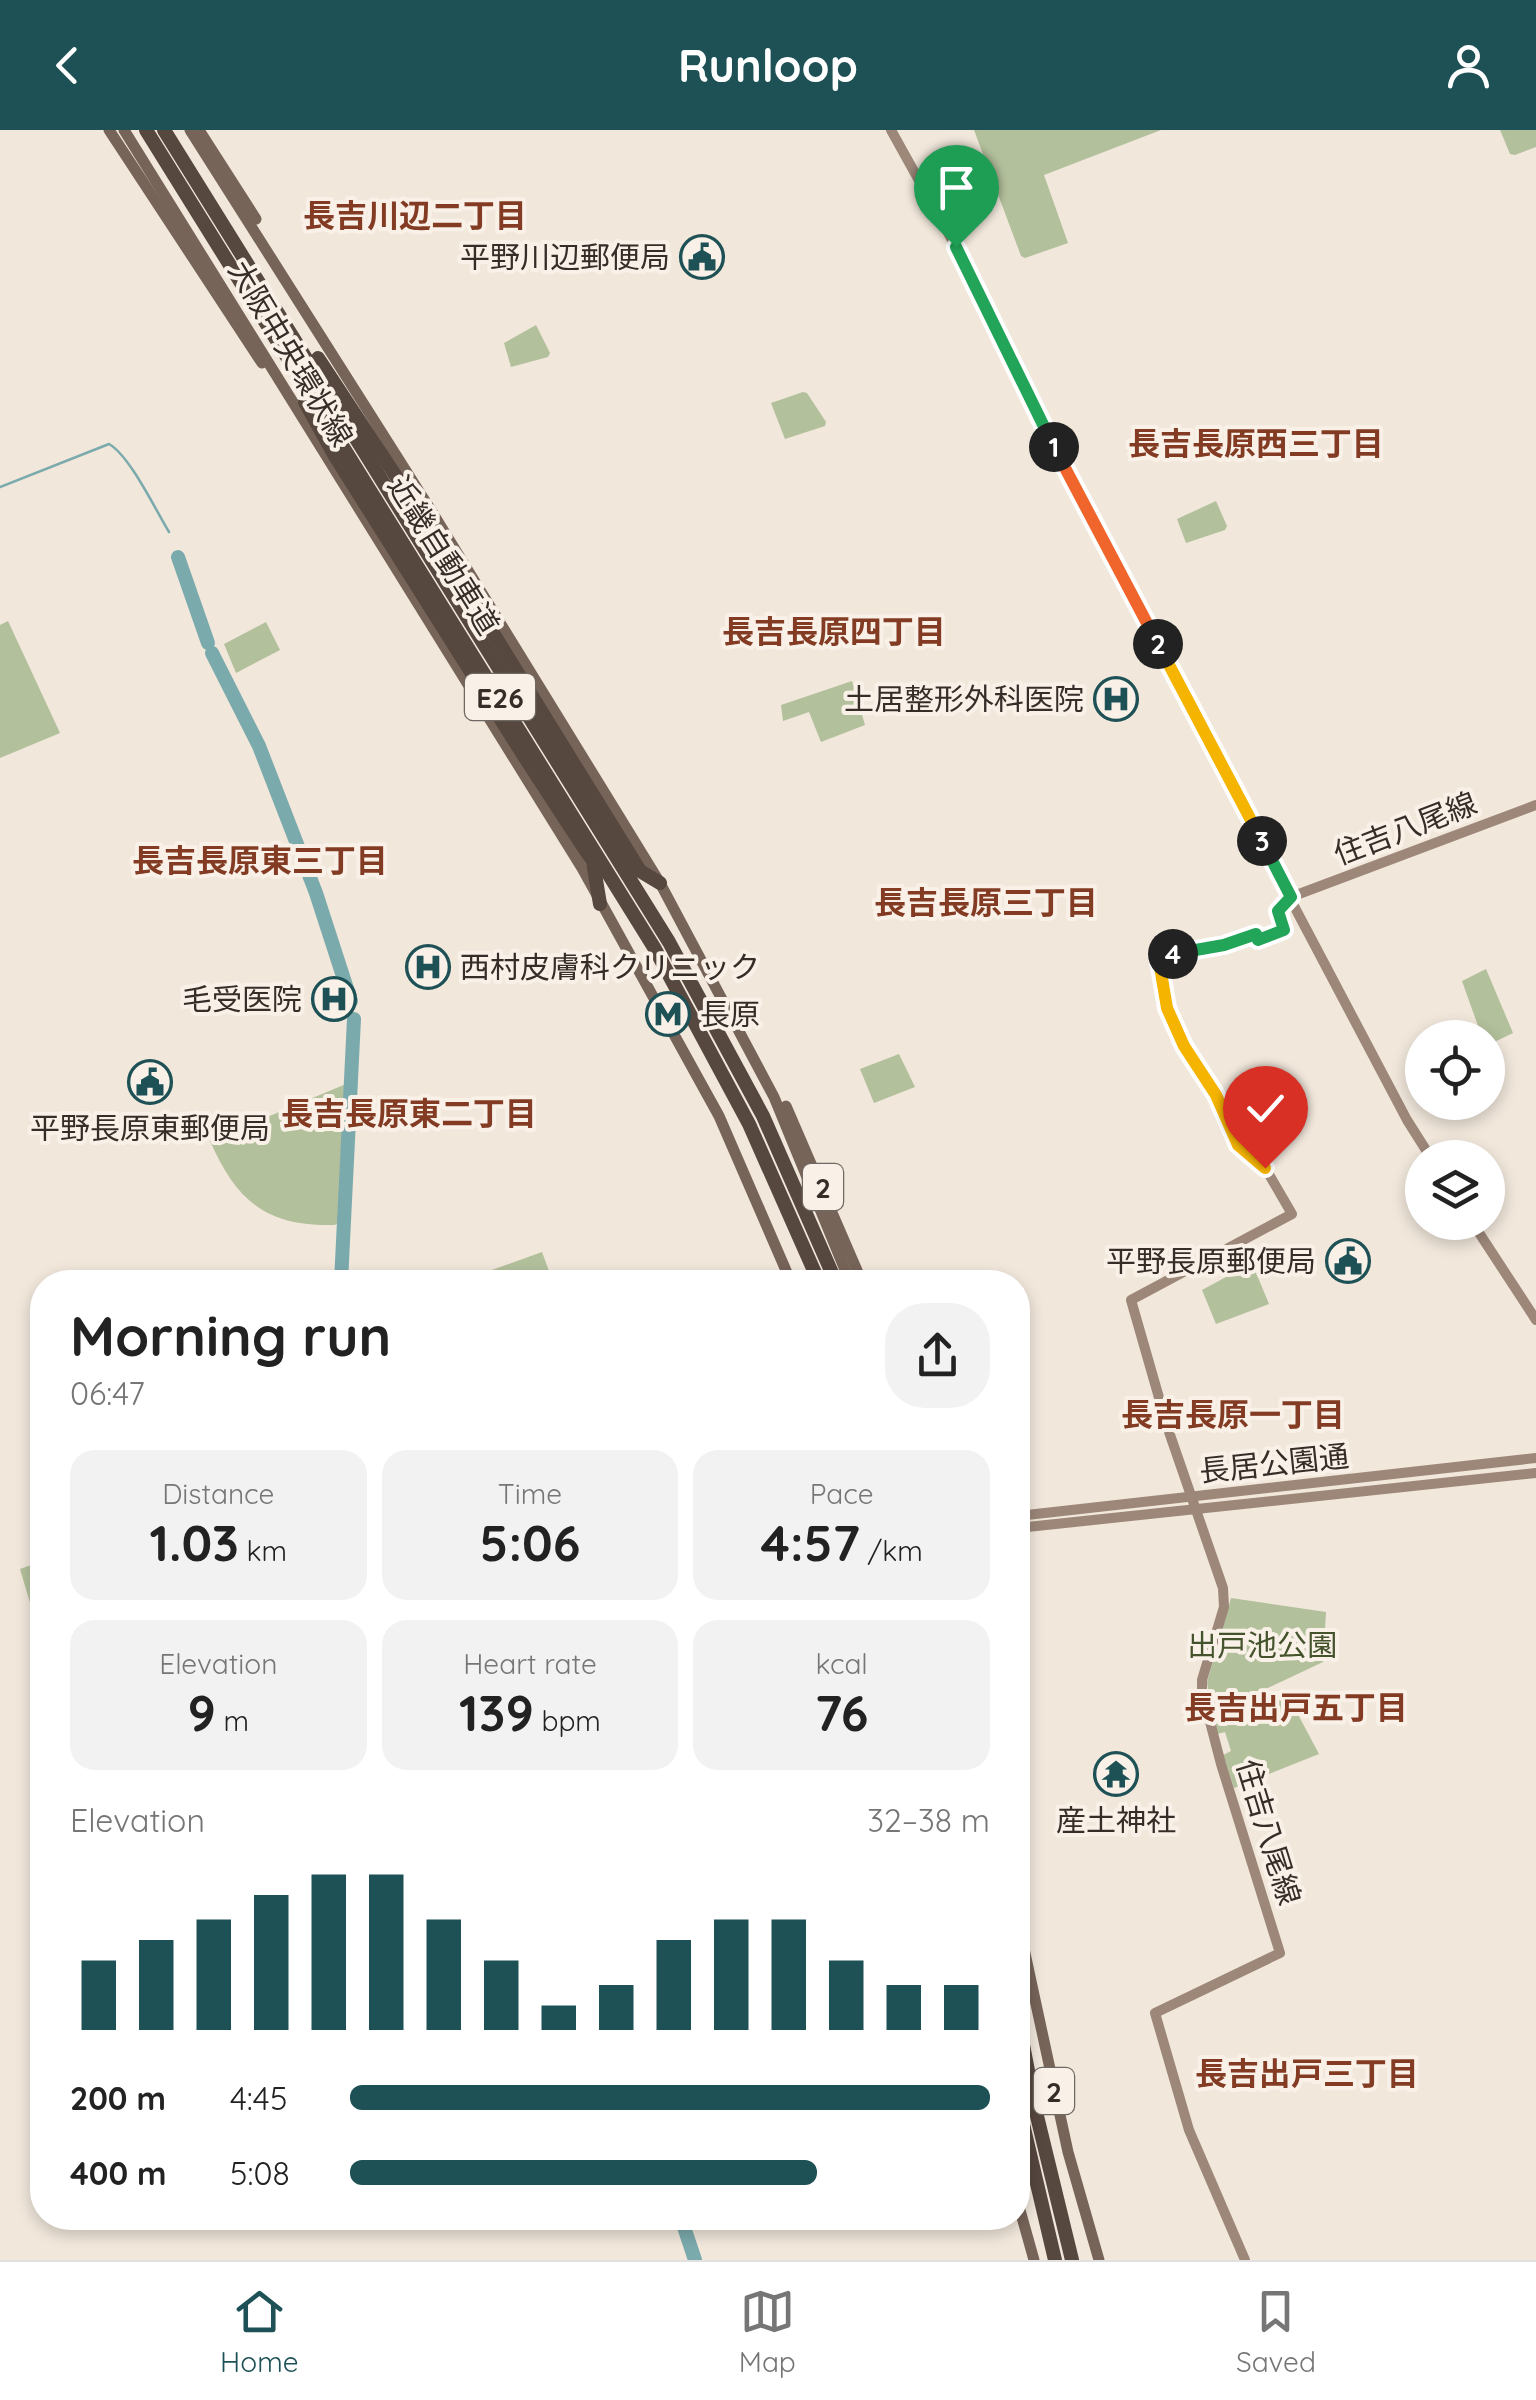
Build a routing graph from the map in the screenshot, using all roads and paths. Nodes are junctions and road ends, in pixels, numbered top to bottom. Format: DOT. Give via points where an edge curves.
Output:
graph roads {
  1 [pos="146,130"];
  2 [pos="164,130"];
  3 [pos="190,130"];
  4 [pos="199,130"];
  5 [pos="891,130"];
  6 [pos="116,133"];
  7 [pos="178,181"];
  8 [pos="244,256"];
  9 [pos="326,344"];
  10 [pos="276,376"];
  11 [pos="1536,805"];
  12 [pos="660,883"];
  13 [pos="1291,897"];
  14 [pos="600,904"];
  15 [pos="774,1098"];
  16 [pos="1419,1140"];
  17 [pos="1484,1240"];
  18 [pos="787,1270"];
  19 [pos="814,1270"];
  20 [pos="831,1270"];
  21 [pos="845,1270"];
  22 [pos="857,1270"];
  23 [pos="1536,1320"];
  24 [pos="1536,1458"];
  25 [pos="1536,1473"];
  26 [pos="1192,1503"];
  27 [pos="1030,1515"];
  28 [pos="1030,1526"];
  29 [pos="1030,1976"];
  30 [pos="1030,2081"];
  31 [pos="1030,2154"];
  32 [pos="1025,2230"];
  33 [pos="1034,2260"];
  34 [pos="1055,2260"];
  35 [pos="1072,2260"];
  36 [pos="1098,2260"];
  37 [pos="1245,2260"];
  1 -- 7 [label="highway, 近畿自動車道 / E26"];
  2 -- 8 [label="highway, 近畿自動車道 / E26"];
  3 -- 9 [label="main road, 大阪中央環状線 / 2"];
  4 -- 9 [label="main road" via="310,306"];
  5 -- 13 [label="main road"];
  6 -- 10 [label="main road, 大阪中央環状線 / 2" via="164,194"];
  6 -- 10 [label="main road" via="255,357"];
  7 -- 14 [label="highway, bridge" via="334,456 593,862"];
  7 -- 19 [label="highway, 近畿自動車道 / E26" via="655,949 749,1124"];
  8 -- 12 [label="highway" via="341,391 640,871"];
  8 -- 20 [label="highway, 近畿自動車道 / E26" via="669,942 764,1116"];
  9 -- 12 [label="main road, 大阪中央環状線 / 2"];
  10 -- 14 [label="main road, 大阪中央環状線 / 2"];
  11 -- 13 [label="main road, 住吉八尾線"];
  12 -- 15 [label="main road, 大阪中央環状線 / 2"];
  13 -- 16 [label="main road"];
  13 -- 26 [label="main road, 住吉八尾線" via="1278,911 1284,930 1158,955 1167,1008 1184,1046 1238,1145 1267,1170 1292,1214 1130,1300"];
  14 -- 18 [label="main road, 大阪中央環状線 / 2" via="719,1116"];
  15 -- 21 [label="main road, 大阪中央環状線 / 2"];
  15 -- 22 [label="main road, 2" via="786,1106"];
  17 -- 23 [label="main road"];
  24 -- 26 [label="main road, 長居公園通"];
  25 -- 26 [label="main road, 長居公園通"];
  26 -- 27 [label="main road, 長居公園通"];
  26 -- 28 [label="main road, 長居公園通"];
  26 -- 37 [label="main road, 住吉八尾線" via="1225,1597 1202,1691 1280,1952 1155,2013 1190,2130"];
  29 -- 36 [label="main road, 2"];
  30 -- 35 [label="highway"];
  31 -- 34 [label="highway"];
  32 -- 33 [label="main road"];
}
